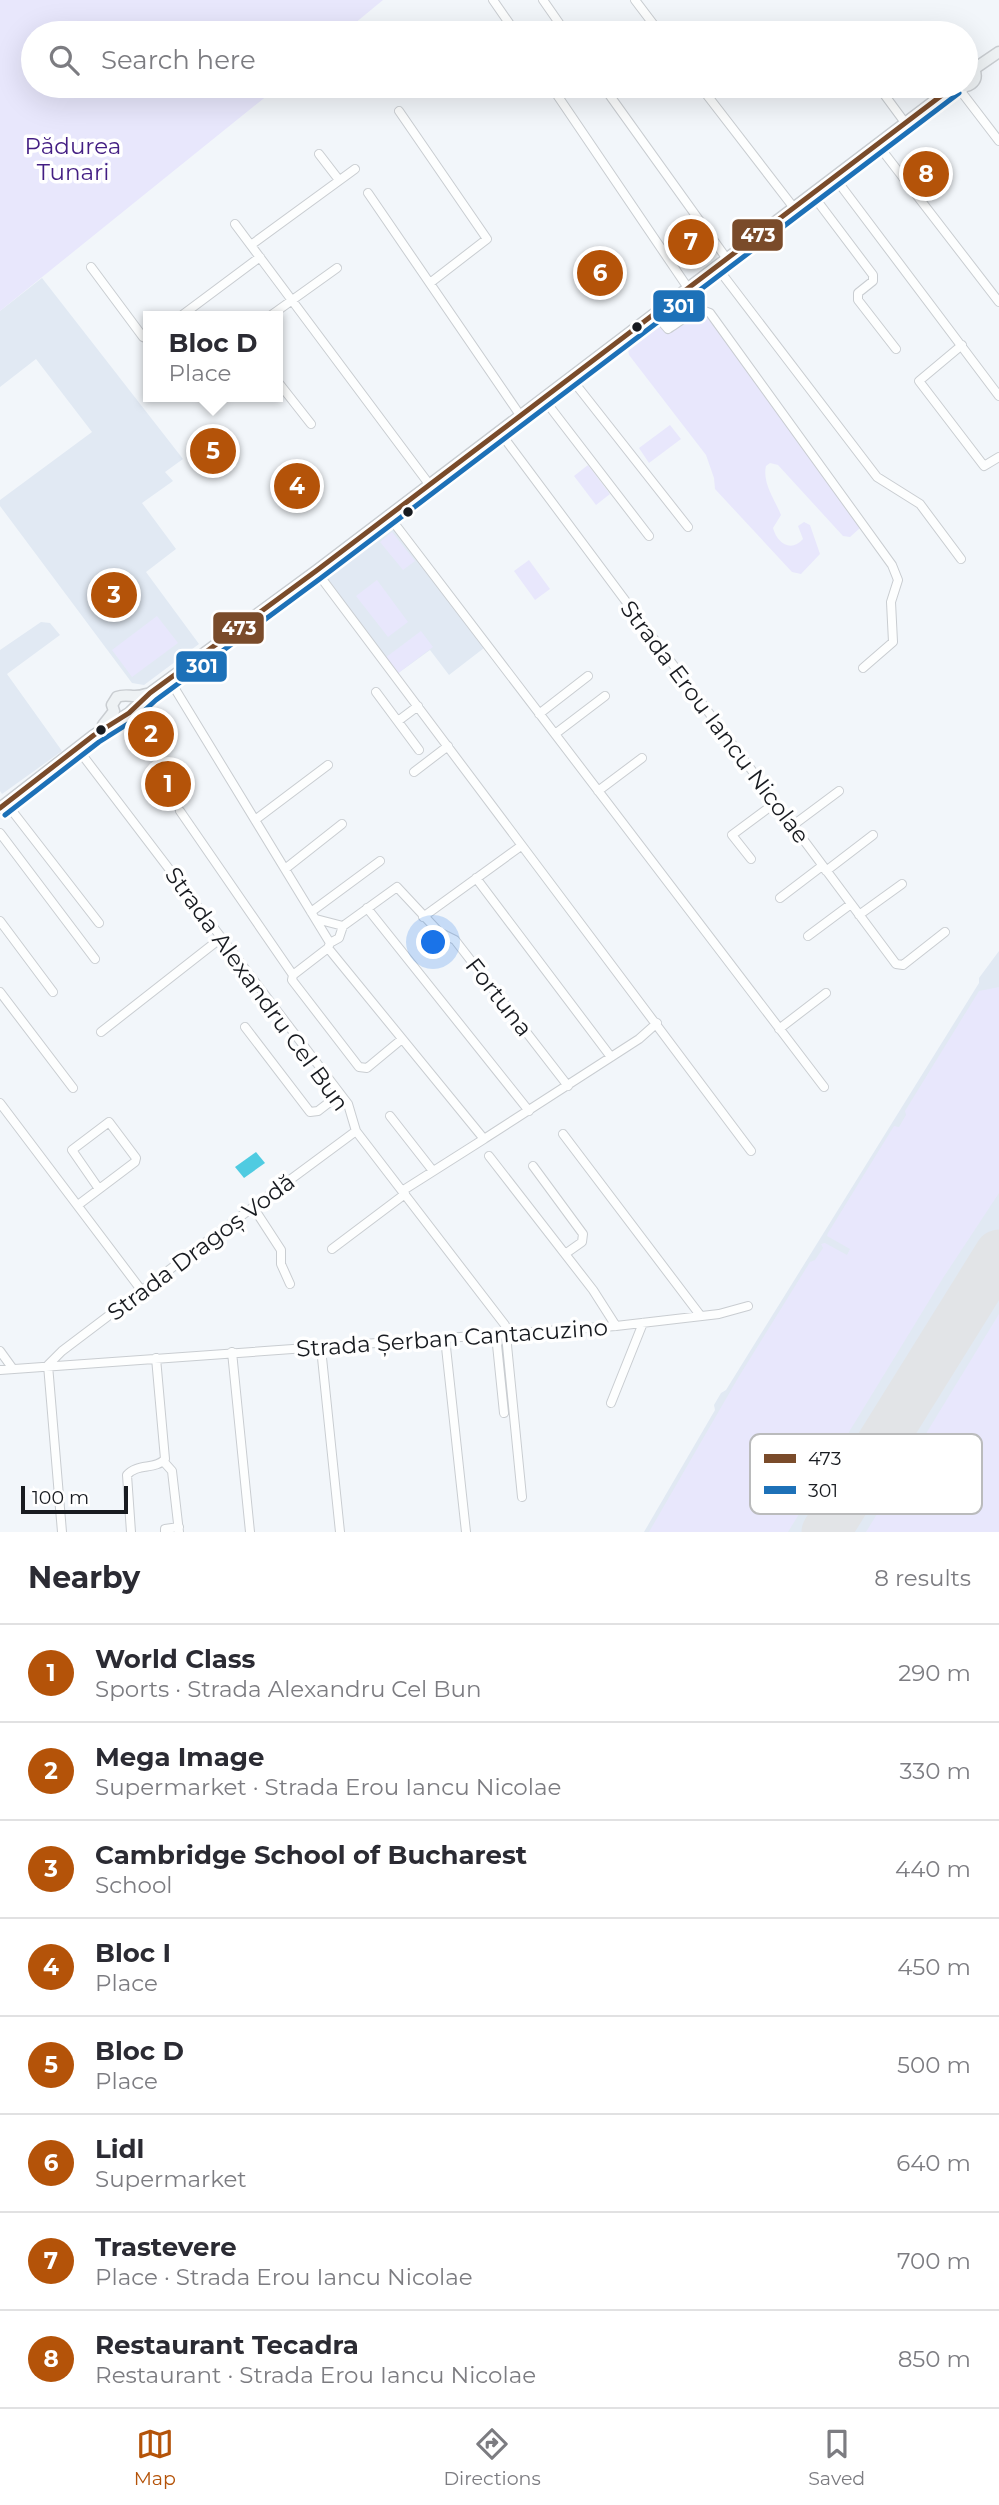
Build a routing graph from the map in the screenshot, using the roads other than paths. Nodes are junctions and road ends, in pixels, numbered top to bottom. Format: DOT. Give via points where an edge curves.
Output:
graph roads {
  1 [pos="493,0"];
  2 [pos="543,0"];
  3 [pos="635,0"];
  4 [pos="508,21"];
  5 [pos="558,21"];
  6 [pos="651,21"];
  7 [pos="999,52"];
  8 [pos="978,62"];
  9 [pos="559,98"];
  10 [pos="612,98"];
  11 [pos="709,98"];
  12 [pos="887,98"];
  13 [pos="939,98"];
  14 [pos="966,98"];
  15 [pos="399,111"];
  16 [pos="906,124"];
  17 [pos="999,141"];
  18 [pos="878,145"];
  19 [pos="319,154"];
  20 [pos="355,169"];
  21 [pos="835,178"];
  22 [pos="339,180"];
  23 [pos="368,192"];
  24 [pos="812,194"];
  25 [pos="794,208"];
  26 [pos="234,224"];
  27 [pos="251,245"];
  28 [pos="260,257"];
  29 [pos="727,258"];
  30 [pos="716,266"];
  31 [pos="92,267"];
  32 [pos="337,268"];
  33 [pos="430,283"];
  34 [pos="688,288"];
  35 [pos="292,300"];
  36 [pos="999,302"];
  37 [pos="188,311"];
  38 [pos="277,311"];
  39 [pos="654,313"];
  40 [pos="143,337"];
  41 [pos="962,345"];
  42 [pos="896,349"];
  43 [pos="570,377"];
  44 [pos="283,389"];
  45 [pos="999,396"];
  46 [pos="543,398"];
  47 [pos="520,415"];
  48 [pos="311,425"];
  49 [pos="499,431"];
  50 [pos="999,457"];
  51 [pos="429,484"];
  52 [pos="388,515"];
  53 [pos="688,527"];
  54 [pos="649,536"];
  55 [pos="961,559"];
  56 [pos="316,570"];
  57 [pos="863,668"];
  58 [pos="588,676"];
  59 [pos="169,679"];
  60 [pos="150,692"];
  61 [pos="376,692"];
  62 [pos="605,696"];
  63 [pos="130,698"];
  64 [pos="418,706"];
  65 [pos="123,712"];
  66 [pos="540,714"];
  67 [pos="398,722"];
  68 [pos="555,734"];
  69 [pos="448,746"];
  70 [pos="77,748"];
  71 [pos="419,750"];
  72 [pos="642,758"];
  73 [pos="328,765"];
  74 [pos="414,772"];
  75 [pos="598,791"];
  76 [pos="839,791"];
  77 [pos="775,803"];
  78 [pos="3,805"];
  79 [pos="180,811"];
  80 [pos="255,820"];
  81 [pos="342,824"];
  82 [pos="792,826"];
  83 [pos="0,833"];
  84 [pos="873,835"];
  85 [pos="521,846"];
  86 [pos="751,859"];
  87 [pos="380,861"];
  88 [pos="285,869"];
  89 [pos="824,869"];
  90 [pos="476,878"];
  91 [pos="902,884"];
  92 [pos="780,898"];
  93 [pos="851,904"];
  94 [pos="367,908"];
  95 [pos="313,915"];
  96 [pos="859,915"];
  97 [pos="423,918"];
  98 [pos="0,921"];
  99 [pos="99,923"];
  100 [pos="343,926"];
  101 [pos="945,932"];
  102 [pos="807,936"];
  103 [pos="221,938"];
  104 [pos="329,945"];
  105 [pos="95,959"];
  106 [pos="293,975"];
  107 [pos="0,992"];
  108 [pos="53,992"];
  109 [pos="826,993"];
  110 [pos="657,1023"];
  111 [pos="244,1027"];
  112 [pos="779,1028"];
  113 [pos="101,1032"];
  114 [pos="402,1040"];
  115 [pos="611,1057"];
  116 [pos="568,1086"];
  117 [pos="824,1087"];
  118 [pos="73,1088"];
  119 [pos="340,1094"];
  120 [pos="0,1103"];
  121 [pos="529,1111"];
  122 [pos="390,1116"];
  123 [pos="356,1131"];
  124 [pos="563,1133"];
  125 [pos="484,1139"];
  126 [pos="751,1151"];
  127 [pos="489,1156"];
  128 [pos="533,1166"];
  129 [pos="433,1171"];
  130 [pos="99,1189"];
  131 [pos="403,1192"];
  132 [pos="78,1205"];
  133 [pos="253,1207"];
  134 [pos="332,1249"];
  135 [pos="565,1254"];
  136 [pos="290,1284"];
  137 [pos="142,1291"];
  138 [pos="748,1306"];
  139 [pos="700,1315"];
  140 [pos="643,1323"];
  141 [pos="616,1326"];
  142 [pos="506,1334"];
  143 [pos="496,1335"];
  144 [pos="445,1338"];
  145 [pos="0,1351"];
  146 [pos="232,1352"];
  147 [pos="321,1352"];
  148 [pos="156,1358"];
  149 [pos="48,1365"];
  150 [pos="13,1369"];
  151 [pos="0,1370"];
  152 [pos="611,1403"];
  153 [pos="504,1412"];
  154 [pos="164,1462"];
  155 [pos="522,1497"];
  156 [pos="179,1529"];
  157 [pos="62,1532"];
  158 [pos="131,1532"];
  159 [pos="165,1532"];
  160 [pos="250,1532"];
  161 [pos="340,1532"];
  162 [pos="466,1532"];
  1 -- 4 [label="street"];
  2 -- 5 [label="street"];
  3 -- 6 [label="street"];
  7 -- 8 [label="street"];
  9 -- 34 [label="street"];
  10 -- 29 [label="street"];
  11 -- 25 [label="street"];
  12 -- 16 [label="street"];
  13 -- 16 [label="street"];
  14 -- 17 [label="street"];
  15 -- 33 [label="street" via="487,239"];
  16 -- 18 [label="street"];
  18 -- 21 [label="street"];
  18 -- 36 [label="street"];
  19 -- 22 [label="street"];
  20 -- 22 [label="street"];
  21 -- 24 [label="street"];
  21 -- 41 [label="street"];
  22 -- 27 [label="street"];
  23 -- 33 [label="street"];
  24 -- 25 [label="street"];
  24 -- 42 [label="street" via="873,275 873,281 858,293 858,300"];
  25 -- 29 [label="street"];
  26 -- 27 [label="street"];
  27 -- 28 [label="street"];
  28 -- 35 [label="street"];
  28 -- 37 [label="street"];
  29 -- 30 [label="street"];
  30 -- 34 [label="street"];
  30 -- 55 [label="street" via="877,477 920,504"];
  31 -- 40 [label="street"];
  32 -- 35 [label="street"];
  33 -- 47 [label="street"];
  34 -- 39 [label="street"];
  35 -- 38 [label="street"];
  35 -- 51 [label="street"];
  39 -- 43 [label="street"];
  39 -- 57 [label="street" via="668,329 694,313 710,313 892,565 898,580 891,602 893,642"];
  41 -- 45 [label="street"];
  41 -- 50 [label="street" via="919,381 984,466"];
  43 -- 46 [label="street"];
  43 -- 53 [label="street"];
  44 -- 48 [label="street"];
  46 -- 47 [label="street"];
  46 -- 54 [label="street"];
  47 -- 49 [label="street"];
  49 -- 51 [label="street"];
  49 -- 77 [label="street, Strada Erou Iancu Nicolae"];
  51 -- 52 [label="street"];
  52 -- 56 [label="street"];
  52 -- 66 [label="street"];
  56 -- 59 [label="street"];
  56 -- 64 [label="street"];
  58 -- 66 [label="street"];
  59 -- 60 [label="street"];
  59 -- 80 [label="street"];
  60 -- 63 [label="street"];
  60 -- 65 [label="street"];
  61 -- 67 [label="street"];
  62 -- 68 [label="street"];
  63 -- 65 [label="street" via="133,704"];
  63 -- 65 [label="street" via="117,696 112,705"];
  64 -- 67 [label="street"];
  64 -- 69 [label="street"];
  65 -- 70 [label="street"];
  66 -- 68 [label="street"];
  67 -- 71 [label="street"];
  68 -- 75 [label="street"];
  69 -- 74 [label="street"];
  69 -- 85 [label="street"];
  70 -- 78 [label="street"];
  70 -- 103 [label="street, Strada Alexandru Cel Bun"];
  72 -- 75 [label="street"];
  73 -- 80 [label="street"];
  75 -- 112 [label="street"];
  76 -- 82 [label="street"];
  77 -- 82 [label="street, Strada Erou Iancu Nicolae"];
  77 -- 86 [label="street" via="732,835"];
  78 -- 99 [label="street"];
  79 -- 106 [label="street"];
  80 -- 88 [label="street"];
  81 -- 88 [label="street"];
  82 -- 89 [label="street, Strada Erou Iancu Nicolae"];
  83 -- 105 [label="street"];
  84 -- 89 [label="street"];
  85 -- 90 [label="street"];
  85 -- 110 [label="street"];
  87 -- 95 [label="street"];
  88 -- 95 [label="street"];
  89 -- 92 [label="street"];
  89 -- 93 [label="street, Strada Erou Iancu Nicolae"];
  90 -- 97 [label="street"];
  90 -- 115 [label="street"];
  91 -- 96 [label="street"];
  93 -- 96 [label="street, Strada Erou Iancu Nicolae"];
  93 -- 102 [label="street"];
  94 -- 97 [label="street, Fortuna" via="397,887"];
  94 -- 100 [label="street"];
  94 -- 121 [label="street"];
  95 -- 100 [label="street"];
  95 -- 104 [label="street"];
  96 -- 101 [label="street, Strada Erou Iancu Nicolae" via="899,965"];
  97 -- 116 [label="street, Fortuna" via="455,940"];
  98 -- 108 [label="street"];
  100 -- 104 [label="street" via="339,938"];
  103 -- 113 [label="street"];
  103 -- 119 [label="street, Strada Alexandru Cel Bun"];
  104 -- 106 [label="street"];
  104 -- 114 [label="street"];
  106 -- 114 [label="street" via="292,980 359,1068 367,1068"];
  107 -- 118 [label="street"];
  109 -- 112 [label="street"];
  110 -- 115 [label="street"];
  110 -- 126 [label="street"];
  111 -- 119 [label="street" via="310,1112"];
  112 -- 117 [label="street"];
  114 -- 125 [label="street"];
  115 -- 116 [label="street"];
  116 -- 121 [label="street"];
  119 -- 123 [label="street, Strada Alexandru Cel Bun"];
  120 -- 132 [label="street"];
  121 -- 125 [label="street"];
  122 -- 129 [label="street"];
  123 -- 131 [label="street, Strada Alexandru Cel Bun"];
  123 -- 133 [label="street, Strada Dragoș Vodă"];
  124 -- 139 [label="street"];
  125 -- 129 [label="street"];
  127 -- 135 [label="street"];
  128 -- 135 [label="street" via="583,1234 582,1242"];
  129 -- 131 [label="street"];
  130 -- 130 [label="street" via="136,1158 109,1122 72,1150"];
  130 -- 132 [label="street"];
  131 -- 134 [label="street"];
  131 -- 142 [label="street, Strada Alexandru Cel Bun" via="505,1325"];
  132 -- 137 [label="street"];
  133 -- 136 [label="street" via="281,1250 281,1264"];
  133 -- 137 [label="street, Strada Dragoș Vodă"];
  135 -- 141 [label="street"];
  137 -- 149 [label="street, Strada Dragoș Vodă"];
  138 -- 139 [label="street, Strada Șerban Cantacuzino"];
  139 -- 140 [label="street, Strada Șerban Cantacuzino"];
  140 -- 141 [label="street, Strada Șerban Cantacuzino"];
  140 -- 152 [label="street"];
  141 -- 142 [label="street, Strada Șerban Cantacuzino"];
  142 -- 143 [label="street, Strada Șerban Cantacuzino"];
  142 -- 155 [label="street"];
  143 -- 144 [label="street, Strada Șerban Cantacuzino"];
  143 -- 153 [label="street"];
  144 -- 147 [label="street, Strada Șerban Cantacuzino"];
  144 -- 162 [label="street"];
  145 -- 150 [label="street"];
  146 -- 147 [label="street, Strada Șerban Cantacuzino"];
  146 -- 148 [label="street, Strada Șerban Cantacuzino"];
  146 -- 160 [label="street"];
  147 -- 161 [label="street"];
  148 -- 149 [label="street, Strada Șerban Cantacuzino"];
  148 -- 154 [label="street"];
  149 -- 150 [label="street, Strada Șerban Cantacuzino"];
  149 -- 157 [label="street"];
  150 -- 151 [label="street, Strada Șerban Cantacuzino"];
  154 -- 156 [label="street" via="172,1471"];
  154 -- 158 [label="street" via="134,1468 127,1475"];
  156 -- 159 [label="street"];
}
